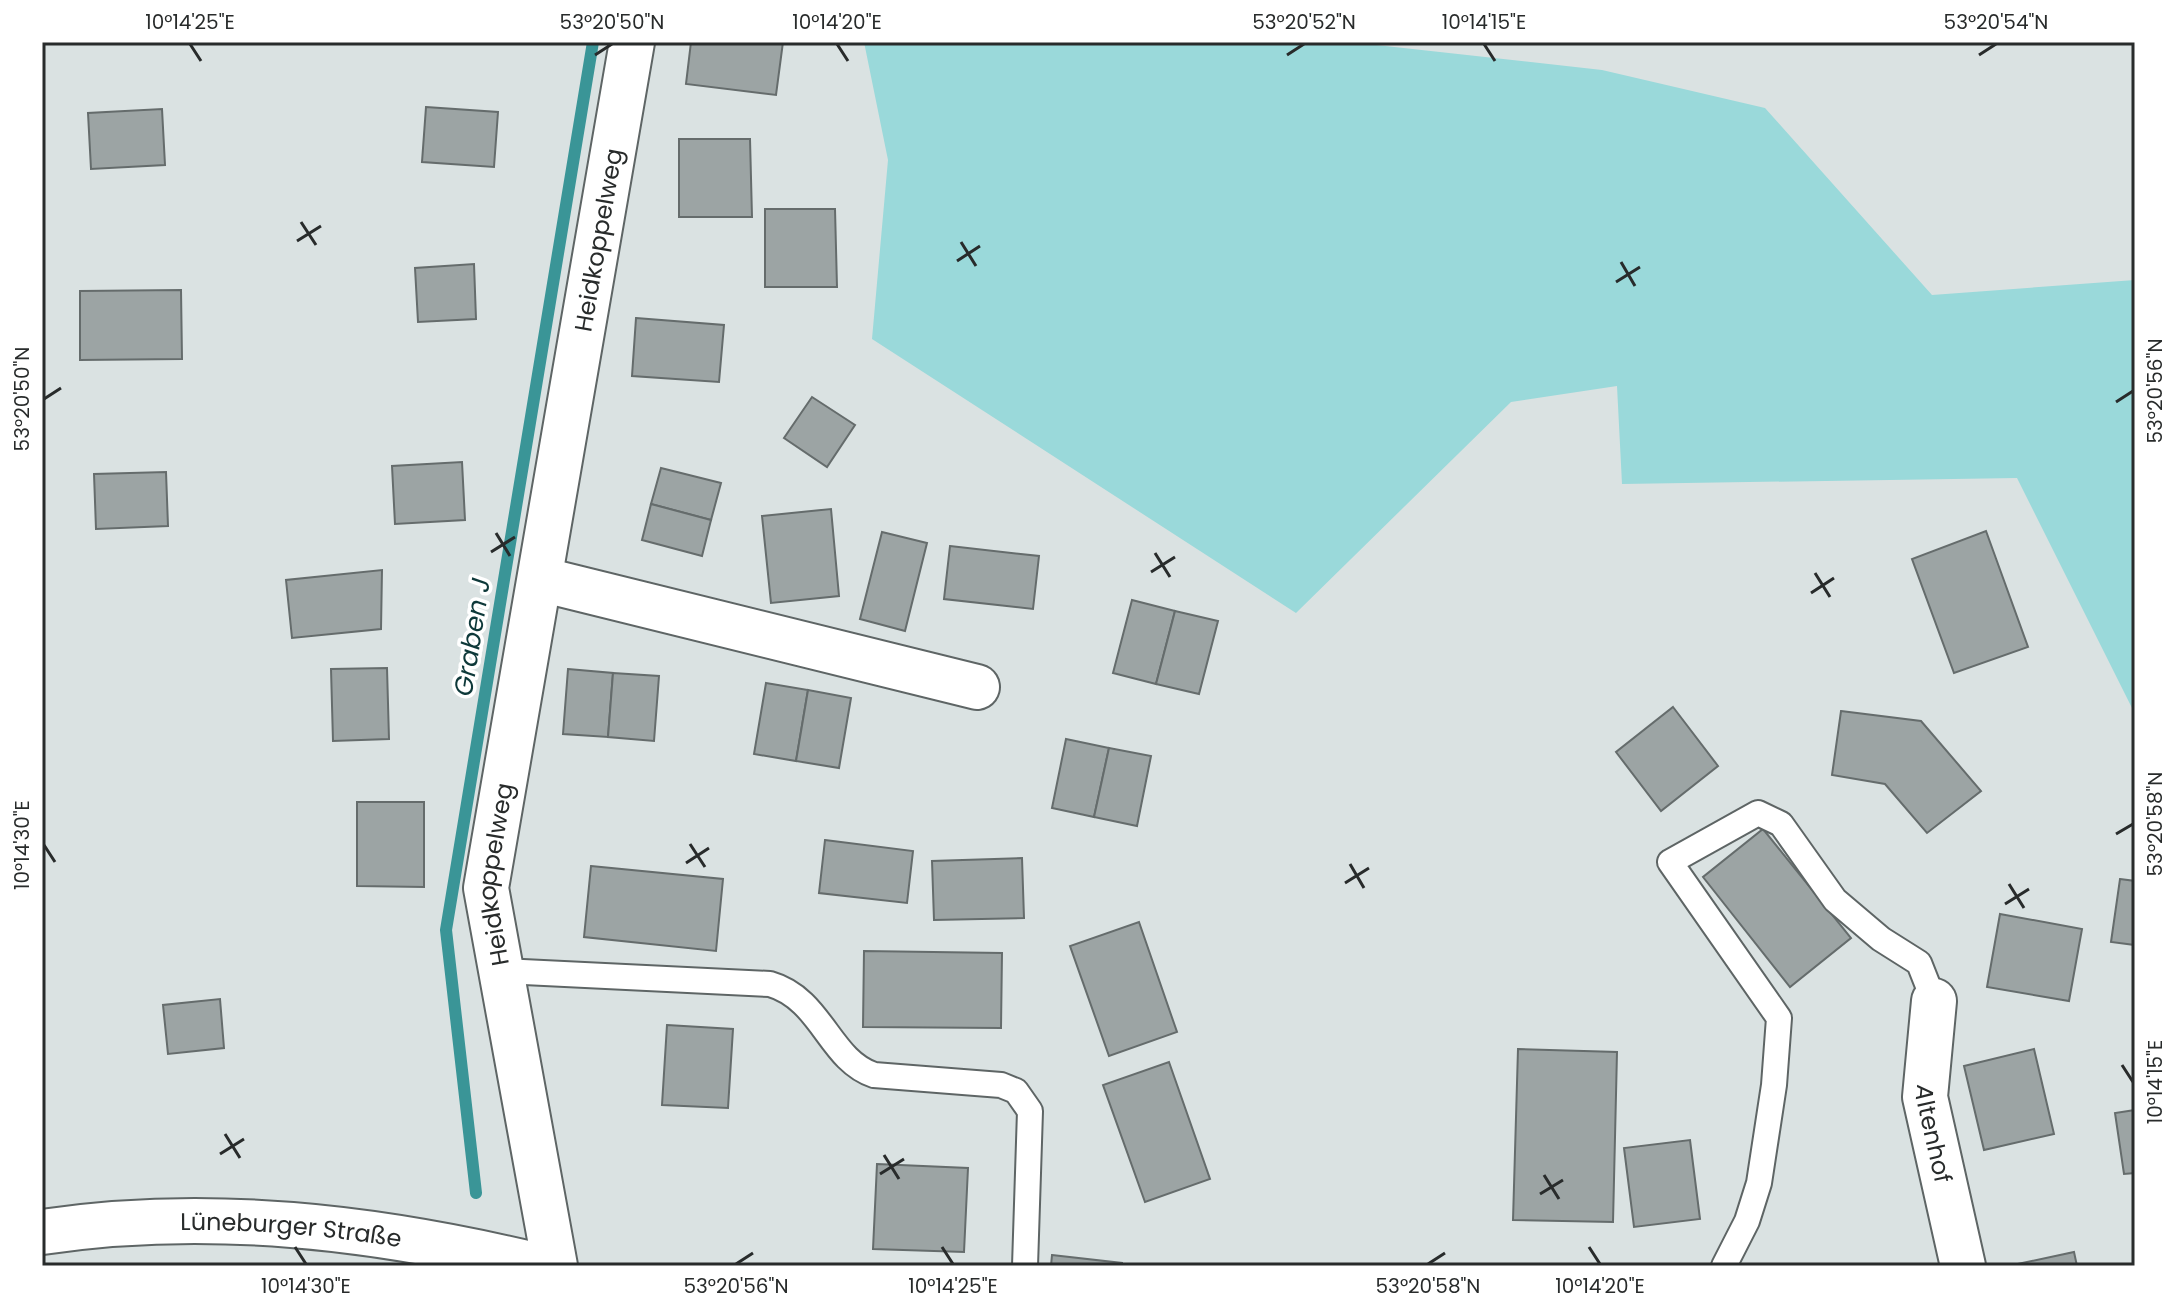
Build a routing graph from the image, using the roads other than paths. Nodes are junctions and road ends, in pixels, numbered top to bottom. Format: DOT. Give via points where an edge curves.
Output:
graph roads {
  1 [pos="632,42"];
  2 [pos="540,579"];
  3 [pos="977,687"];
  4 [pos="501,971"];
  5 [pos="1934,1001"];
  6 [pos="42,1232"];
  7 [pos="539,1266"];
  8 [pos="555,1266"];
  9 [pos="1025,1266"];
  10 [pos="1724,1266"];
  11 [pos="1963,1266"];
  1 -- 2 [label="street, Heidkoppelweg"];
  2 -- 3 [label="street"];
  2 -- 4 [label="street, Heidkoppelweg" via="486,888"];
  4 -- 8 [label="street, Heidkoppelweg"];
  4 -- 9 [label="lane" via="770,984 805,1002 860,1070 1016,1091 1030,1111"];
  5 -- 10 [label="lane" via="1919,963 1835,900 1781,824 1758,813 1670,862 1779,1018 1759,1183"];
  5 -- 11 [label="street, Altenhof" via="1925,1097"];
  6 -- 7 [label="street, Lüneburger Straße" via="216,1219 332,1227"];
}
